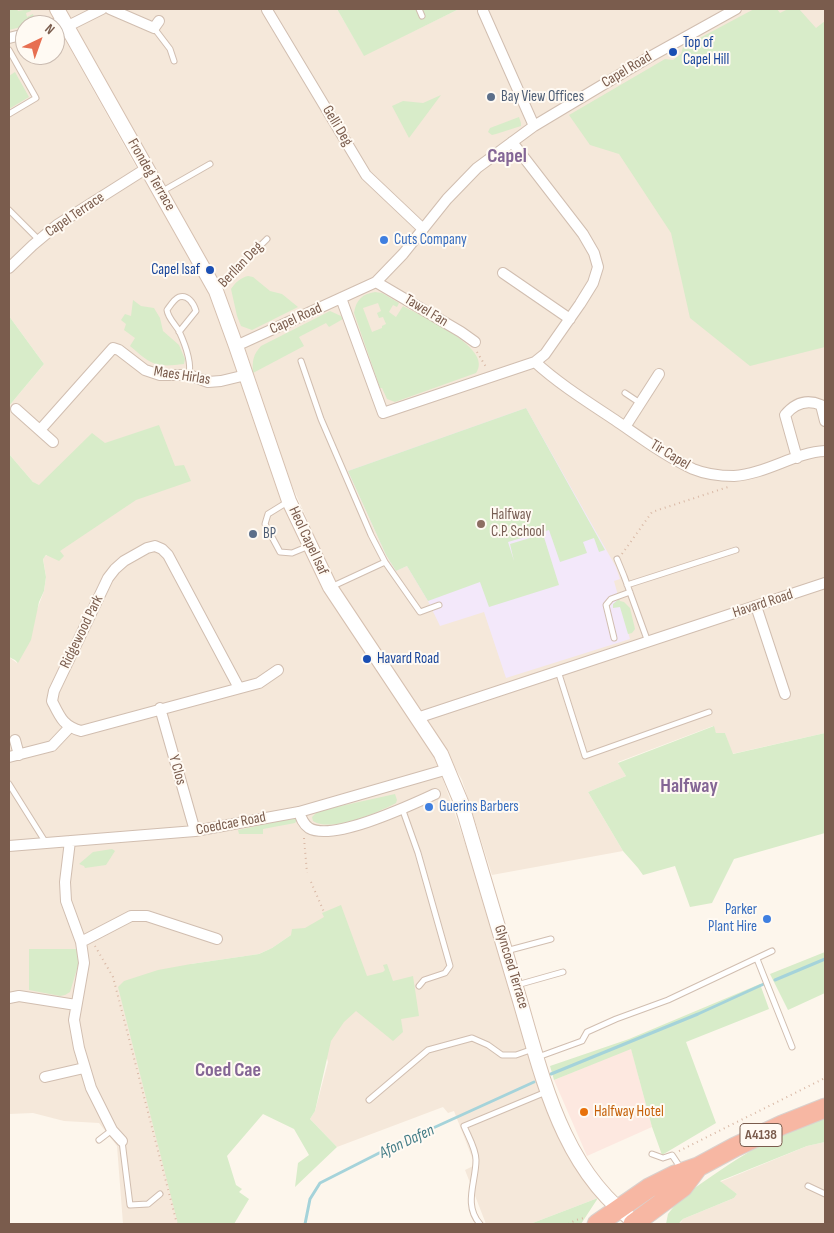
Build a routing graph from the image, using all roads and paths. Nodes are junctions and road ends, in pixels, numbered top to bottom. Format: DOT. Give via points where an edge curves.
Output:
graph roads {
  1 [pos="102,9"];
  2 [pos="110,9"];
  3 [pos="419,9"];
  4 [pos="736,9"];
  5 [pos="267,10"];
  6 [pos="483,11"];
  7 [pos="422,16"];
  8 [pos="65,19"];
  9 [pos="157,24"];
  10 [pos="65,29"];
  11 [pos="9,50"];
  12 [pos="174,61"];
  13 [pos="9,114"];
  14 [pos="534,126"];
  15 [pos="512,142"];
  16 [pos="210,164"];
  17 [pos="147,168"];
  18 [pos="161,192"];
  19 [pos="9,210"];
  20 [pos="423,229"];
  21 [pos="267,239"];
  22 [pos="38,240"];
  23 [pos="9,268"];
  24 [pos="503,274"];
  25 [pos="376,282"];
  26 [pos="216,291"];
  27 [pos="341,298"];
  28 [pos="570,320"];
  29 [pos="179,332"];
  30 [pos="236,346"];
  31 [pos="475,346"];
  32 [pos="301,361"];
  33 [pos="535,362"];
  34 [pos="659,374"];
  35 [pos="189,375"];
  36 [pos="246,375"];
  37 [pos="490,376"];
  38 [pos="625,393"];
  39 [pos="640,403"];
  40 [pos="16,408"];
  41 [pos="825,421"];
  42 [pos="625,427"];
  43 [pos="40,430"];
  44 [pos="53,442"];
  45 [pos="825,451"];
  46 [pos="797,458"];
  47 [pos="736,484"];
  48 [pos="289,501"];
  49 [pos="310,546"];
  50 [pos="736,550"];
  51 [pos="616,559"];
  52 [pos="385,562"];
  53 [pos="624,576"];
  54 [pos="825,583"];
  55 [pos="628,585"];
  56 [pos="330,587"];
  57 [pos="630,592"];
  58 [pos="439,605"];
  59 [pos="756,606"];
  60 [pos="614,638"];
  61 [pos="648,642"];
  62 [pos="278,670"];
  63 [pos="558,671"];
  64 [pos="239,688"];
  65 [pos="785,694"];
  66 [pos="160,708"];
  67 [pos="709,712"];
  68 [pos="417,718"];
  69 [pos="69,728"];
  70 [pos="15,740"];
  71 [pos="14,756"];
  72 [pos="448,769"];
  73 [pos="9,784"];
  74 [pos="435,794"];
  75 [pos="401,804"];
  76 [pos="301,817"];
  77 [pos="195,831"];
  78 [pos="70,841"];
  79 [pos="46,843"];
  80 [pos="9,846"];
  81 [pos="308,873"];
  82 [pos="311,882"];
  83 [pos="324,912"];
  84 [pos="217,939"];
  85 [pos="551,939"];
  86 [pos="86,940"];
  87 [pos="506,950"];
  88 [pos="772,951"];
  89 [pos="757,959"];
  90 [pos="562,972"];
  91 [pos="419,986"];
  92 [pos="516,986"];
  93 [pos="9,998"];
  94 [pos="76,1005"];
  95 [pos="792,1047"];
  96 [pos="536,1053"];
  97 [pos="84,1068"];
  98 [pos="45,1077"];
  99 [pos="825,1078"];
  100 [pos="551,1095"];
  101 [pos="369,1100"];
  102 [pos="825,1108"];
  103 [pos="112,1130"];
  104 [pos="100,1140"];
  105 [pos="122,1141"];
  106 [pos="652,1154"];
  107 [pos="672,1155"];
  108 [pos="690,1173"];
  109 [pos="808,1186"];
  110 [pos="160,1194"];
  111 [pos="825,1194"];
  112 [pos="618,1209"];
  113 [pos="592,1221"];
  114 [pos="177,1224"];
  115 [pos="480,1224"];
  116 [pos="568,1224"];
  117 [pos="635,1224"];
  1 -- 8 [label="street"];
  2 -- 9 [label="street"];
  3 -- 7 [label="lane"];
  4 -- 14 [label="street, Capel Road"];
  5 -- 20 [label="street, Gelli Deg" via="366,175"];
  6 -- 14 [label="street"];
  9 -- 12 [label="lane"];
  10 -- 17 [label="street, Frondeg Terrace"];
  11 -- 13 [label="lane" via="36,98"];
  14 -- 15 [label="street, Capel Road"];
  15 -- 20 [label="street, Capel Road" via="477,168"];
  15 -- 28 [label="street" via="594,253 598,267 593,283"];
  16 -- 18 [label="lane"];
  17 -- 18 [label="street, Frondeg Terrace"];
  17 -- 22 [label="street, Capel Terrace"];
  18 -- 26 [label="street, Frondeg Terrace"];
  19 -- 22 [label="lane"];
  20 -- 25 [label="street, Capel Road"];
  21 -- 26 [label="lane, Berllan Deg"];
  22 -- 23 [label="street, Capel Terrace"];
  24 -- 28 [label="street"];
  25 -- 27 [label="street, Capel Road"];
  25 -- 31 [label="street, Tawel Fan"];
  26 -- 30 [label="street, Frondeg Terrace"];
  27 -- 30 [label="street, Capel Road"];
  27 -- 37 [label="street" via="383,413"];
  28 -- 33 [label="street" via="545,354"];
  29 -- 29 [label="lane" via="167,310 182,296 194,305 196,311"];
  29 -- 35 [label="lane" via="191,365"];
  30 -- 36 [label="street, Heol Capel Isaf"];
  31 -- 37 [label="path"];
  32 -- 52 [label="lane" via="321,419"];
  33 -- 37 [label="street"];
  33 -- 42 [label="street, Tir Capel"];
  34 -- 39 [label="street"];
  35 -- 36 [label="street, Maes Hirlas" via="208,382"];
  35 -- 43 [label="street, Maes Hirlas" via="160,375 145,370 113,348"];
  36 -- 48 [label="street, Heol Capel Isaf"];
  38 -- 39 [label="lane"];
  39 -- 42 [label="street"];
  40 -- 43 [label="street"];
  41 -- 46 [label="street" via="821,405 812,401 790,408 785,415"];
  42 -- 46 [label="street, Tir Capel" via="672,458 694,470 711,474 734,476"];
  43 -- 44 [label="street"];
  45 -- 46 [label="street, Tir Capel"];
  47 -- 53 [label="path" via="652,512 621,556"];
  48 -- 49 [label="street, Heol Capel Isaf"];
  48 -- 49 [label="lane" via="268,514 265,524 280,552 292,553"];
  49 -- 56 [label="street, Heol Capel Isaf"];
  50 -- 55 [label="lane"];
  51 -- 53 [label="lane"];
  52 -- 56 [label="lane"];
  52 -- 58 [label="lane" via="420,612"];
  53 -- 55 [label="lane"];
  54 -- 59 [label="street, Havard Road"];
  55 -- 57 [label="lane"];
  56 -- 68 [label="street, Heol Capel Isaf"];
  57 -- 60 [label="lane" via="611,599 606,605"];
  57 -- 61 [label="lane"];
  59 -- 61 [label="street, Havard Road"];
  59 -- 65 [label="street"];
  61 -- 63 [label="street, Havard Road"];
  62 -- 64 [label="street" via="259,682"];
  63 -- 67 [label="lane" via="585,756"];
  63 -- 68 [label="street, Havard Road"];
  64 -- 66 [label="street"];
  64 -- 69 [label="street, Ridgewood Park" via="168,555 155,546 124,561 108,578 54,691 52,701"];
  66 -- 69 [label="street" via="81,731"];
  66 -- 77 [label="street, Y Clos"];
  68 -- 72 [label="street, Glyncoed Terrace"];
  69 -- 71 [label="street" via="52,746"];
  70 -- 71 [label="street"];
  72 -- 76 [label="street, Coedcae Road"];
  72 -- 87 [label="street, Glyncoed Terrace"];
  73 -- 79 [label="lane"];
  74 -- 75 [label="street"];
  75 -- 76 [label="street" via="349,827 321,832 309,828"];
  75 -- 91 [label="lane" via="450,966 445,973 424,980"];
  76 -- 77 [label="street, Coedcae Road"];
  76 -- 81 [label="path"];
  77 -- 78 [label="street, Coedcae Road"];
  78 -- 79 [label="street, Coedcae Road"];
  78 -- 86 [label="street" via="66,901"];
  79 -- 80 [label="street, Coedcae Road"];
  82 -- 83 [label="path"];
  84 -- 86 [label="street" via="147,916 131,916"];
  85 -- 87 [label="lane"];
  86 -- 94 [label="street"];
  86 -- 114 [label="path" via="113,977"];
  87 -- 92 [label="street, Glyncoed Terrace"];
  88 -- 89 [label="lane"];
  89 -- 95 [label="lane"];
  89 -- 96 [label="lane" via="668,1000 587,1032 582,1041"];
  90 -- 92 [label="lane"];
  92 -- 96 [label="street, Glyncoed Terrace"];
  93 -- 94 [label="street" via="19,996"];
  94 -- 97 [label="street" via="74,1020"];
  96 -- 100 [label="street, Glyncoed Terrace"];
  96 -- 101 [label="lane" via="502,1055 472,1038 428,1050"];
  97 -- 98 [label="street"];
  97 -- 103 [label="street"];
  99 -- 107 [label="path"];
  100 -- 112 [label="street, Glyncoed Terrace" via="562,1130 577,1157 592,1181"];
  100 -- 115 [label="lane" via="464,1126 476,1158 471,1195 473,1216"];
  102 -- 108 [label="highway, A4138" via="735,1147"];
  103 -- 104 [label="lane"];
  103 -- 105 [label="street"];
  105 -- 110 [label="lane" via="130,1205 148,1204"];
  106 -- 107 [label="lane" via="663,1158"];
  107 -- 108 [label="lane"];
  108 -- 112 [label="highway, A4138" via="675,1175 649,1188"];
  108 -- 117 [label="highway, A4138" via="683,1187"];
  109 -- 111 [label="lane"];
  112 -- 113 [label="highway, A4138"];
  112 -- 117 [label="street, Glyncoed Terrace"];
  113 -- 116 [label="path" via="576,1220"];
}
